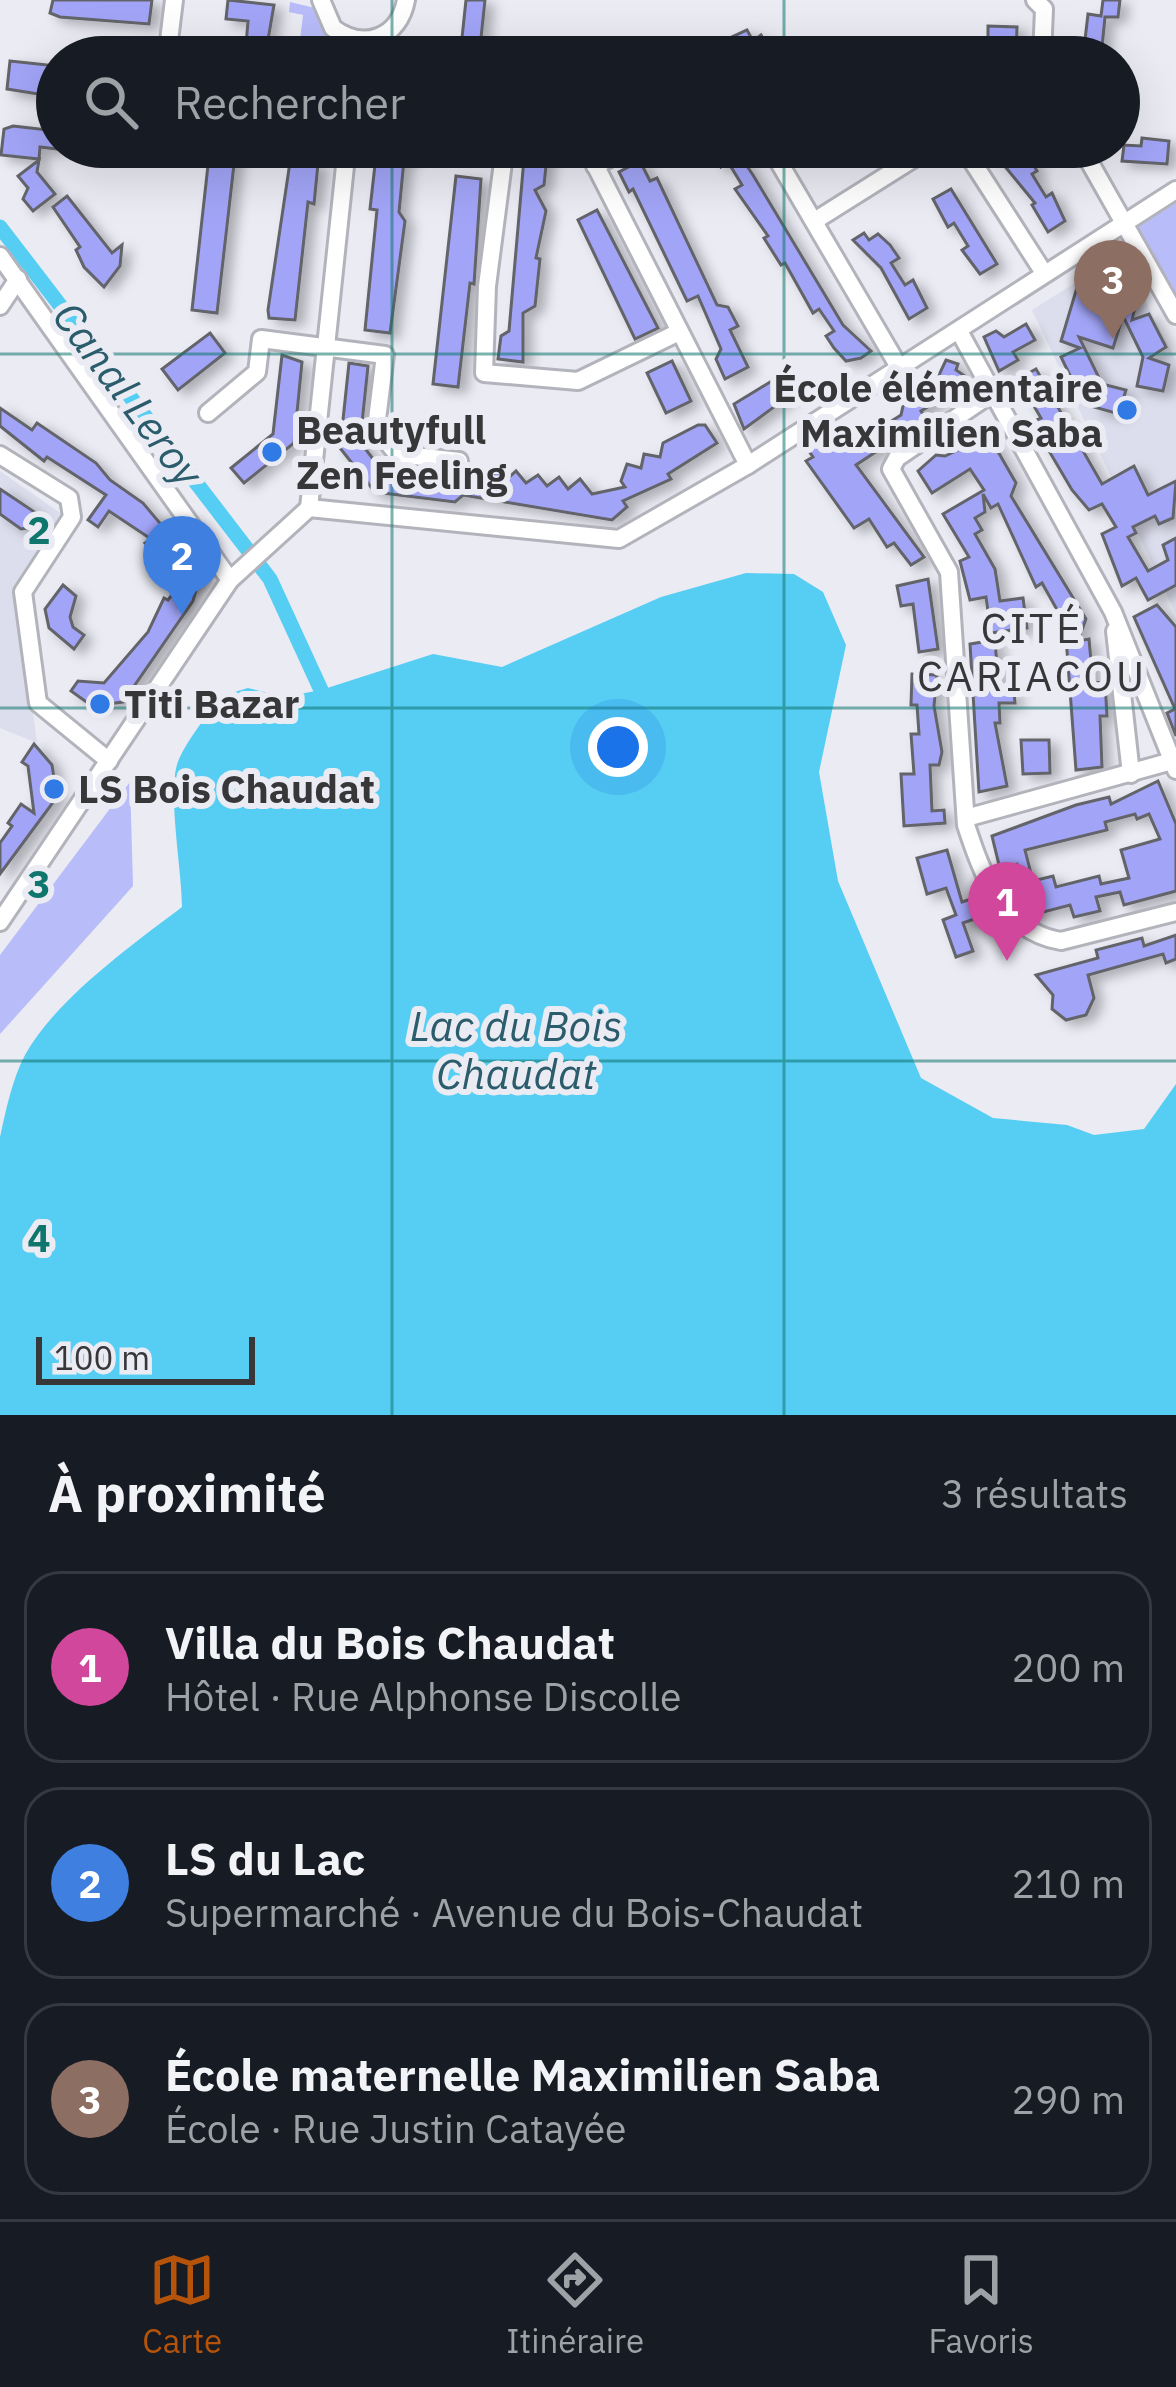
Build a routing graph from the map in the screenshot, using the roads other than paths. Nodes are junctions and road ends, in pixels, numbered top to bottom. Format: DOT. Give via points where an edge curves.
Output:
graph roads {
  1 [pos="174,0"];
  2 [pos="406,0"];
  3 [pos="318,1"];
  4 [pos="1045,3"];
  5 [pos="170,36"];
  6 [pos="344,36"];
  7 [pos="380,36"];
  8 [pos="1043,36"];
  9 [pos="345,168"];
  10 [pos="502,168"];
  11 [pos="597,168"];
  12 [pos="783,168"];
  13 [pos="899,168"];
  14 [pos="976,168"];
  15 [pos="1092,168"];
  16 [pos="1176,190"];
  17 [pos="816,220"];
  18 [pos="1122,222"];
  19 [pos="0,256"];
  20 [pos="1044,274"];
  21 [pos="18,279"];
  22 [pos="0,306"];
  23 [pos="1176,315"];
  24 [pos="959,331"];
  25 [pos="677,333"];
  26 [pos="328,348"];
  27 [pos="899,367"];
  28 [pos="992,394"];
  29 [pos="208,413"];
  30 [pos="0,455"];
  31 [pos="460,461"];
  32 [pos="748,465"];
  33 [pos="309,508"];
  34 [pos="230,580"];
  35 [pos="1113,612"];
  36 [pos="109,761"];
  37 [pos="1174,766"];
  38 [pos="1132,774"];
  39 [pos="966,818"];
  40 [pos="1176,912"];
  41 [pos="0,922"];
  1 -- 5 [label="street"];
  2 -- 7 [label="street" via="396,27"];
  3 -- 6 [label="street"];
  4 -- 8 [label="street"];
  9 -- 26 [label="street"];
  10 -- 25 [label="street" via="484,373 578,381"];
  11 -- 25 [label="street"];
  12 -- 17 [label="street"];
  13 -- 17 [label="street"];
  14 -- 20 [label="street"];
  15 -- 18 [label="street"];
  16 -- 18 [label="street"];
  17 -- 27 [label="street"];
  18 -- 20 [label="street"];
  18 -- 23 [label="street"];
  19 -- 21 [label="street"];
  20 -- 24 [label="street"];
  21 -- 22 [label="street"];
  21 -- 34 [label="street"];
  24 -- 27 [label="street"];
  24 -- 28 [label="street"];
  25 -- 32 [label="street"];
  26 -- 29 [label="street" via="261,339 257,372"];
  26 -- 31 [label="street" via="385,355 376,428 397,454"];
  26 -- 33 [label="street"];
  27 -- 32 [label="street"];
  28 -- 35 [label="street"];
  28 -- 39 [label="street" via="897,458 890,472 949,572"];
  30 -- 36 [label="street" via="69,498 72,518 23,592 31,664 38,703"];
  32 -- 33 [label="street" via="619,539"];
  33 -- 34 [label="street"];
  34 -- 36 [label="street"];
  35 -- 37 [label="street"];
  35 -- 38 [label="street"];
  36 -- 41 [label="street"];
  37 -- 38 [label="street"];
  38 -- 39 [label="street"];
  39 -- 40 [label="street" via="996,898 1045,938 1061,941"];
}
